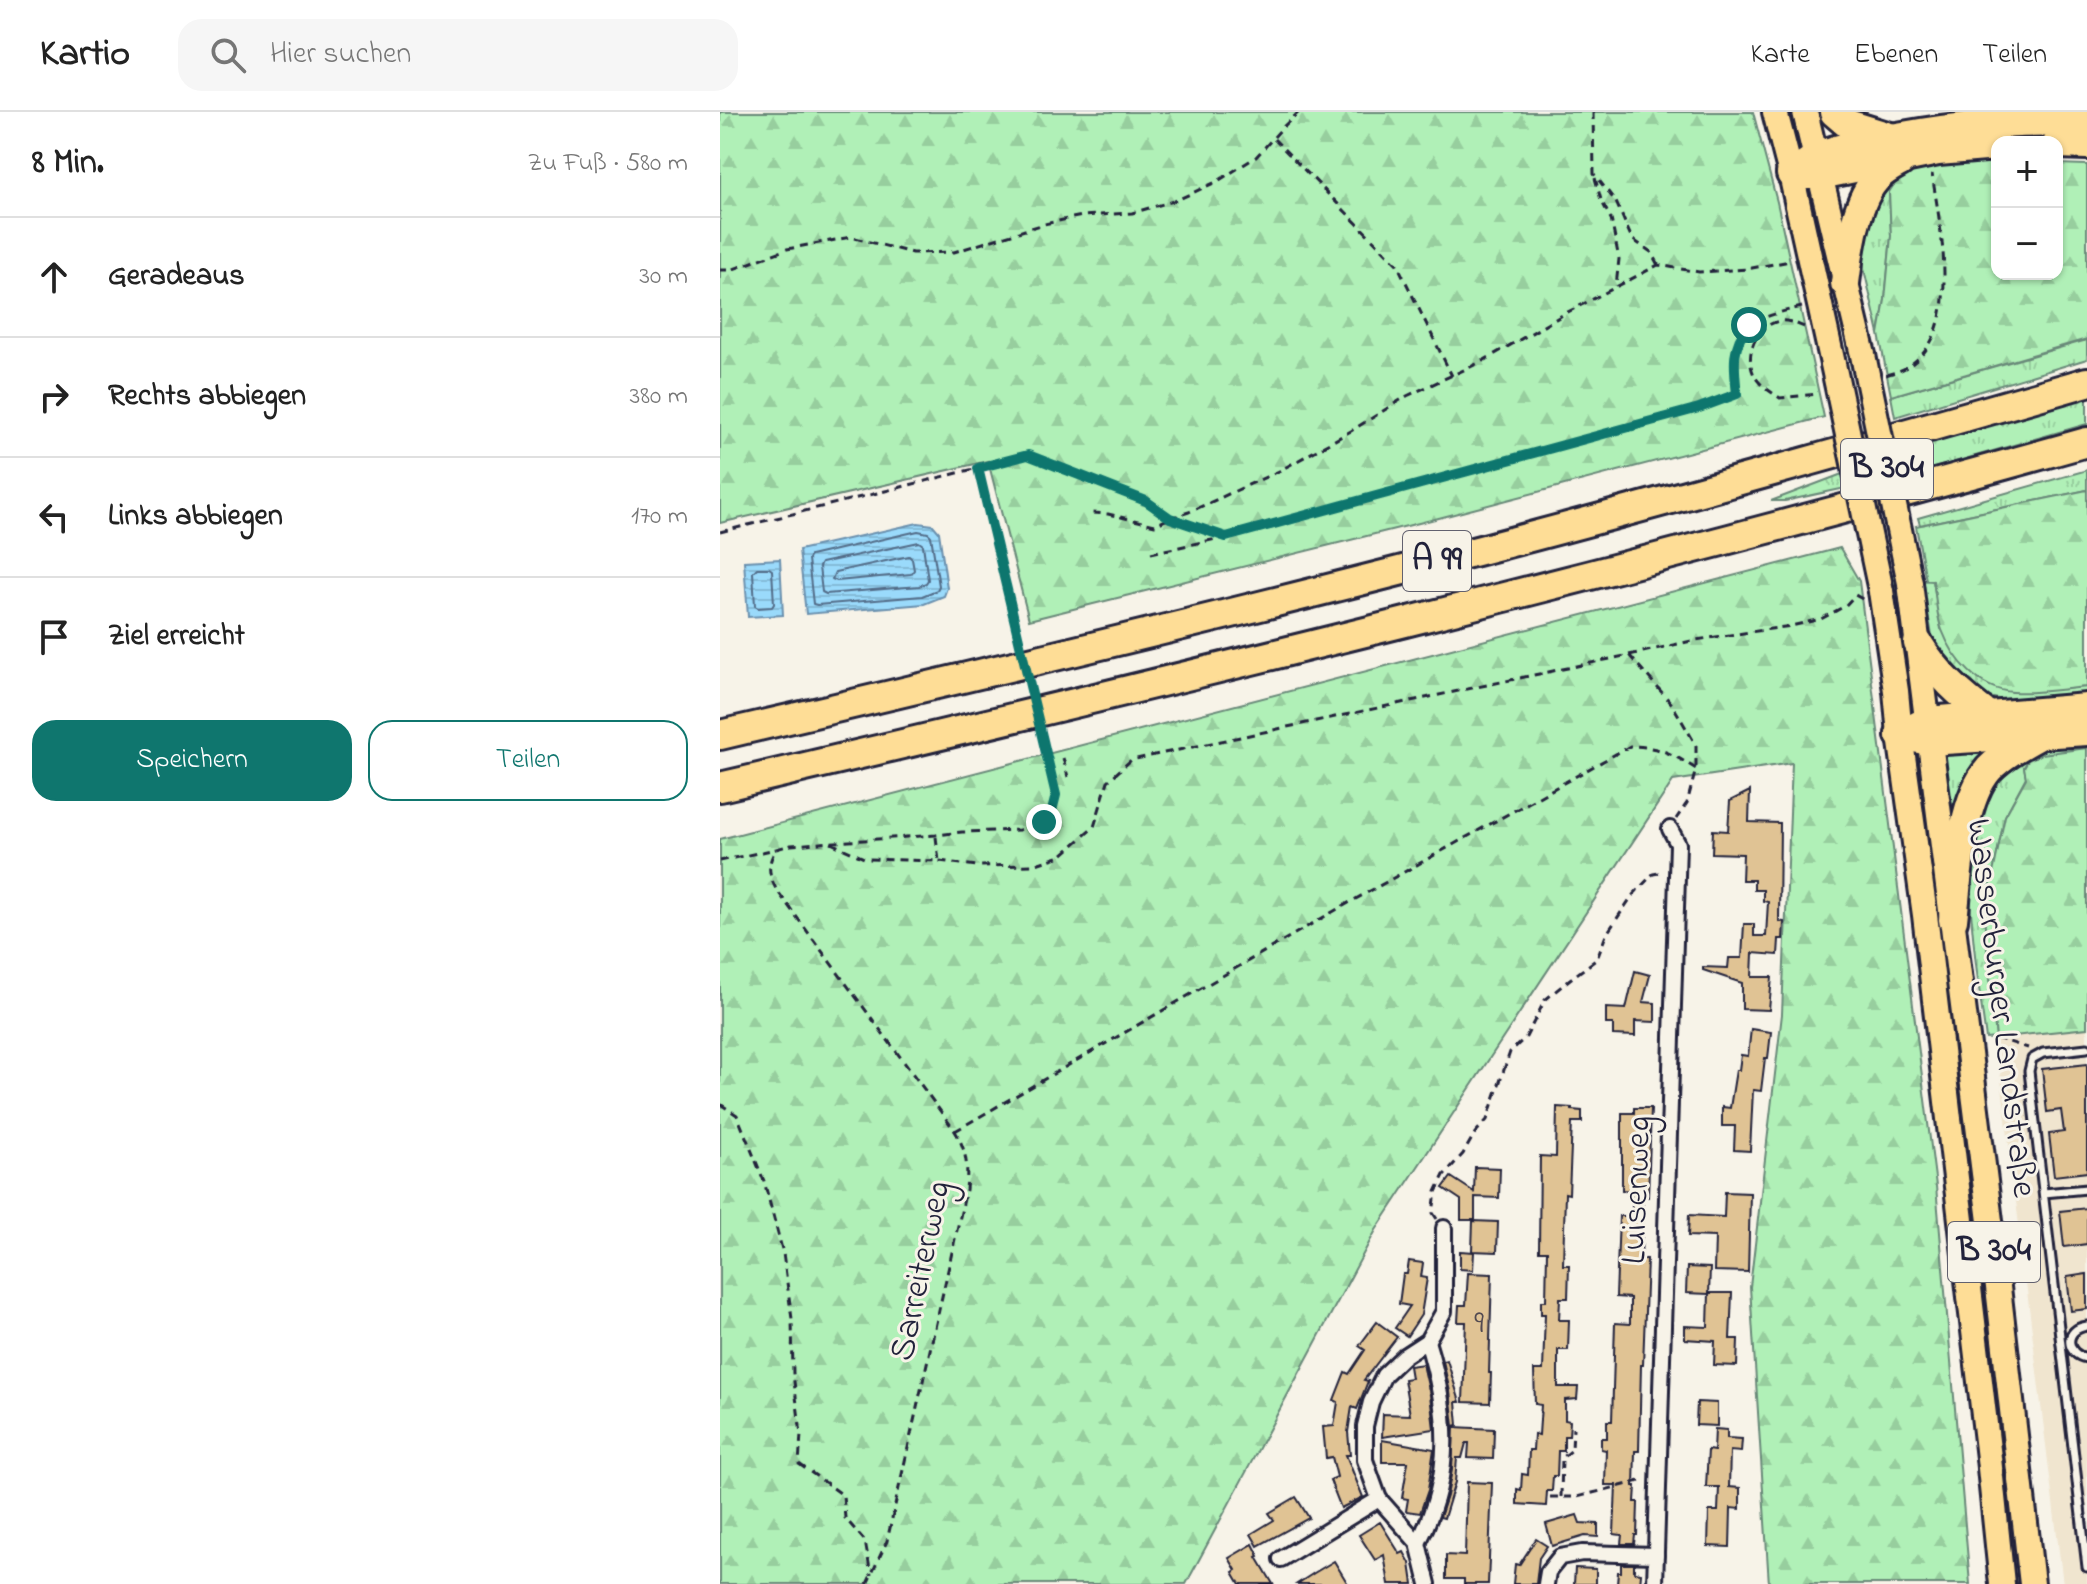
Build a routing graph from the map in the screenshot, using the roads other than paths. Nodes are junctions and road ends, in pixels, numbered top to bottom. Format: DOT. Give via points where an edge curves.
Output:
graph roads {
  1 [pos="1775,112"];
  2 [pos="1805,112"];
  3 [pos="1834,112"];
  4 [pos="2087,124"];
  5 [pos="2063,144"];
  6 [pos="2087,145"];
  7 [pos="1991,147"];
  8 [pos="1911,153"];
  9 [pos="1818,167"];
  10 [pos="1791,174"];
  11 [pos="1845,283"];
  12 [pos="2087,382"];
  13 [pos="2087,442"];
  14 [pos="1918,643"];
  15 [pos="2087,708"];
  16 [pos="1990,717"];
  17 [pos="1928,731"];
  18 [pos="2087,731"];
  19 [pos="2041,734"];
  20 [pos="720,735"];
  21 [pos="1900,735"];
  22 [pos="720,787"];
  23 [pos="1670,829"];
  24 [pos="1953,920"];
  25 [pos="2087,1048"];
  26 [pos="2087,1189"];
  27 [pos="2044,1193"];
  28 [pos="1444,1228"];
  29 [pos="2087,1326"];
  30 [pos="1427,1341"];
  31 [pos="2087,1358"];
  32 [pos="2083,1498"];
  33 [pos="1379,1499"];
  34 [pos="1418,1543"];
  35 [pos="1656,1555"];
  36 [pos="1281,1559"];
  37 [pos="2087,1567"];
  38 [pos="1428,1584"];
  39 [pos="1546,1584"];
  40 [pos="1655,1584"];
  41 [pos="2002,1584"];
  42 [pos="2032,1584"];
  1 -- 10 [label="main road, B 304"];
  2 -- 9 [label="main road, B 304"];
  3 -- 8 [label="highway" via="1848,124 1885,136"];
  4 -- 8 [label="highway" via="1985,125"];
  5 -- 6 [label="highway"];
  7 -- 8 [label="highway"];
  8 -- 9 [label="highway"];
  8 -- 11 [label="highway" via="1868,190 1850,245"];
  9 -- 10 [label="highway"];
  9 -- 11 [label="main road, B 304"];
  10 -- 21 [label="main road, Wasserburger Landstraße / B 304, bridge" via="1833,364"];
  11 -- 14 [label="main road, Wasserburger Landstraße / B 304, bridge" via="1910,583"];
  12 -- 20 [label="highway, A 99" via="1491,548"];
  13 -- 22 [label="highway, A 99" via="1674,555"];
  14 -- 16 [label="highway" via="1944,679"];
  14 -- 17 [label="main road, Wasserburger Landstraße / B 304"];
  15 -- 16 [label="highway"];
  16 -- 17 [label="highway"];
  17 -- 19 [label="highway"];
  17 -- 21 [label="highway"];
  17 -- 24 [label="main road, Wasserburger Landstraße / B 304"];
  18 -- 19 [label="highway"];
  19 -- 24 [label="highway" via="1988,770 1974,794"];
  21 -- 41 [label="main road, Wasserburger Landstraße / B 304"];
  23 -- 35 [label="street, Luisenweg" via="1678,844"];
  24 -- 42 [label="main road, Wasserburger Landstraße / B 304"];
  25 -- 27 [label="lane" via="2032,1059 2029,1071"];
  26 -- 27 [label="lane"];
  27 -- 32 [label="lane"];
  28 -- 30 [label="street" via="1444,1311"];
  29 -- 31 [label="lane" via="2070,1338 2074,1354"];
  30 -- 33 [label="street" via="1384,1375 1371,1402 1365,1460"];
  30 -- 34 [label="street" via="1444,1413 1445,1448 1440,1487"];
  32 -- 37 [label="lane"];
  33 -- 34 [label="street"];
  33 -- 36 [label="street"];
  34 -- 38 [label="street"];
  35 -- 39 [label="street" via="1560,1557"];
  35 -- 40 [label="street, Luisenweg"];
}
